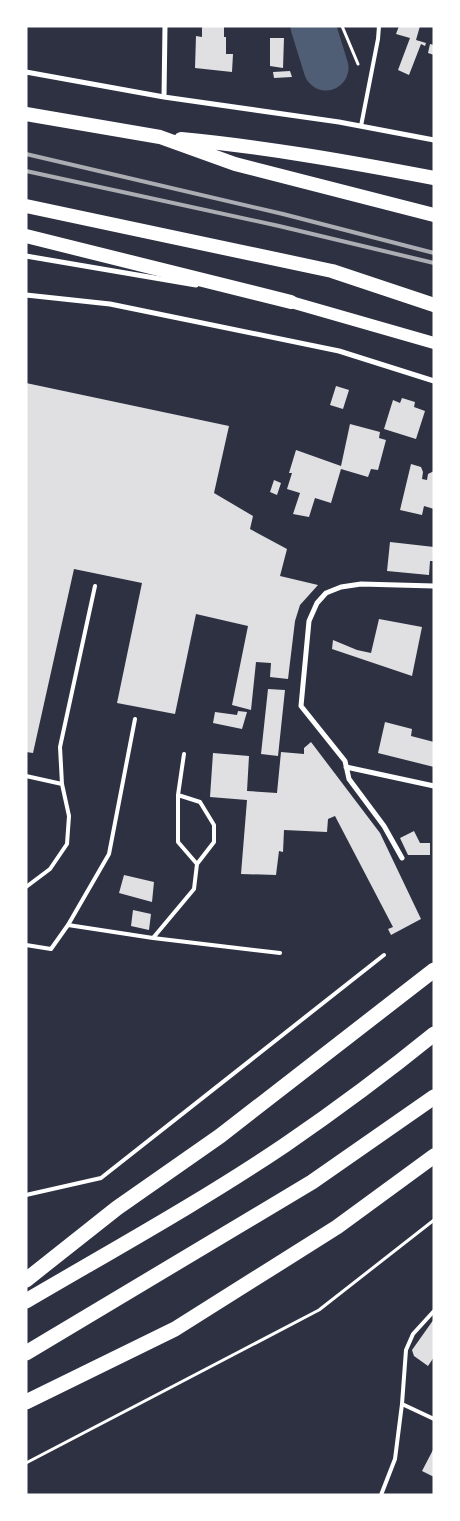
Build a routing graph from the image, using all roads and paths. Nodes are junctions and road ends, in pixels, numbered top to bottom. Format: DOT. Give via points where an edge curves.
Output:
graph roads {
  1 [pos="165,26"];
  2 [pos="342,26"];
  3 [pos="379,26"];
  4 [pos="26,72"];
  5 [pos="368,87"];
  6 [pos="164,97"];
  7 [pos="26,114"];
  8 [pos="361,126"];
  9 [pos="160,137"];
  10 [pos="434,140"];
  11 [pos="434,178"];
  12 [pos="26,206"];
  13 [pos="434,215"];
  14 [pos="26,236"];
  15 [pos="26,256"];
  16 [pos="26,295"];
  17 [pos="291,302"];
  18 [pos="434,305"];
  19 [pos="434,343"];
  20 [pos="434,381"];
  21 [pos="95,586"];
  22 [pos="434,586"];
  23 [pos="135,719"];
  24 [pos="184,754"];
  25 [pos="346,767"];
  26 [pos="26,776"];
  27 [pos="62,784"];
  28 [pos="434,786"];
  29 [pos="178,795"];
  30 [pos="402,858"];
  31 [pos="197,864"];
  32 [pos="26,886"];
  33 [pos="68,925"];
  34 [pos="153,938"];
  35 [pos="26,945"];
  36 [pos="280,952"];
  37 [pos="384,955"];
  38 [pos="434,970"];
  39 [pos="434,1034"];
  40 [pos="434,1097"];
  41 [pos="434,1156"];
  42 [pos="26,1195"];
  43 [pos="434,1220"];
  44 [pos="26,1280"];
  45 [pos="26,1301"];
  46 [pos="434,1311"];
  47 [pos="26,1353"];
  48 [pos="26,1402"];
  49 [pos="402,1404"];
  50 [pos="434,1419"];
  51 [pos="26,1463"];
  52 [pos="381,1495"];
  1 -- 6 [label="street"];
  2 -- 5 [label="path"];
  3 -- 5 [label="lane"];
  4 -- 6 [label="street"];
  5 -- 8 [label="lane"];
  6 -- 8 [label="street"];
  7 -- 9 [label="highway"];
  8 -- 10 [label="street"];
  9 -- 11 [label="highway" via="242,145"];
  9 -- 13 [label="highway" via="236,164"];
  12 -- 18 [label="highway" via="332,271"];
  14 -- 17 [label="highway"];
  15 -- 17 [label="street"];
  16 -- 20 [label="street" via="110,304 330,350"];
  17 -- 19 [label="main road"];
  21 -- 27 [label="lane" via="60,747"];
  22 -- 25 [label="street" via="341,586 326,593 317,603 309,621 301,706 345,761"];
  23 -- 33 [label="lane" via="109,854"];
  24 -- 29 [label="lane"];
  25 -- 28 [label="street"];
  25 -- 30 [label="street" via="349,779 384,826"];
  26 -- 27 [label="lane"];
  27 -- 32 [label="lane" via="69,816 67,844 50,869"];
  29 -- 31 [label="lane" via="178,842"];
  29 -- 31 [label="lane" via="200,802 214,825 214,842"];
  31 -- 34 [label="lane" via="194,889"];
  33 -- 34 [label="lane"];
  33 -- 35 [label="lane" via="51,949"];
  34 -- 36 [label="lane"];
  37 -- 42 [label="lane" via="101,1178"];
  38 -- 44 [label="highway" via="220,1136 117,1208"];
  39 -- 45 [label="highway" via="285,1145 166,1220"];
  40 -- 47 [label="highway" via="312,1182"];
  41 -- 48 [label="highway" via="337,1227 175,1329"];
  43 -- 51 [label="path" via="319,1310"];
  46 -- 49 [label="lane" via="413,1334 406,1350"];
  49 -- 50 [label="lane"];
  49 -- 52 [label="lane" via="395,1459"];
}
